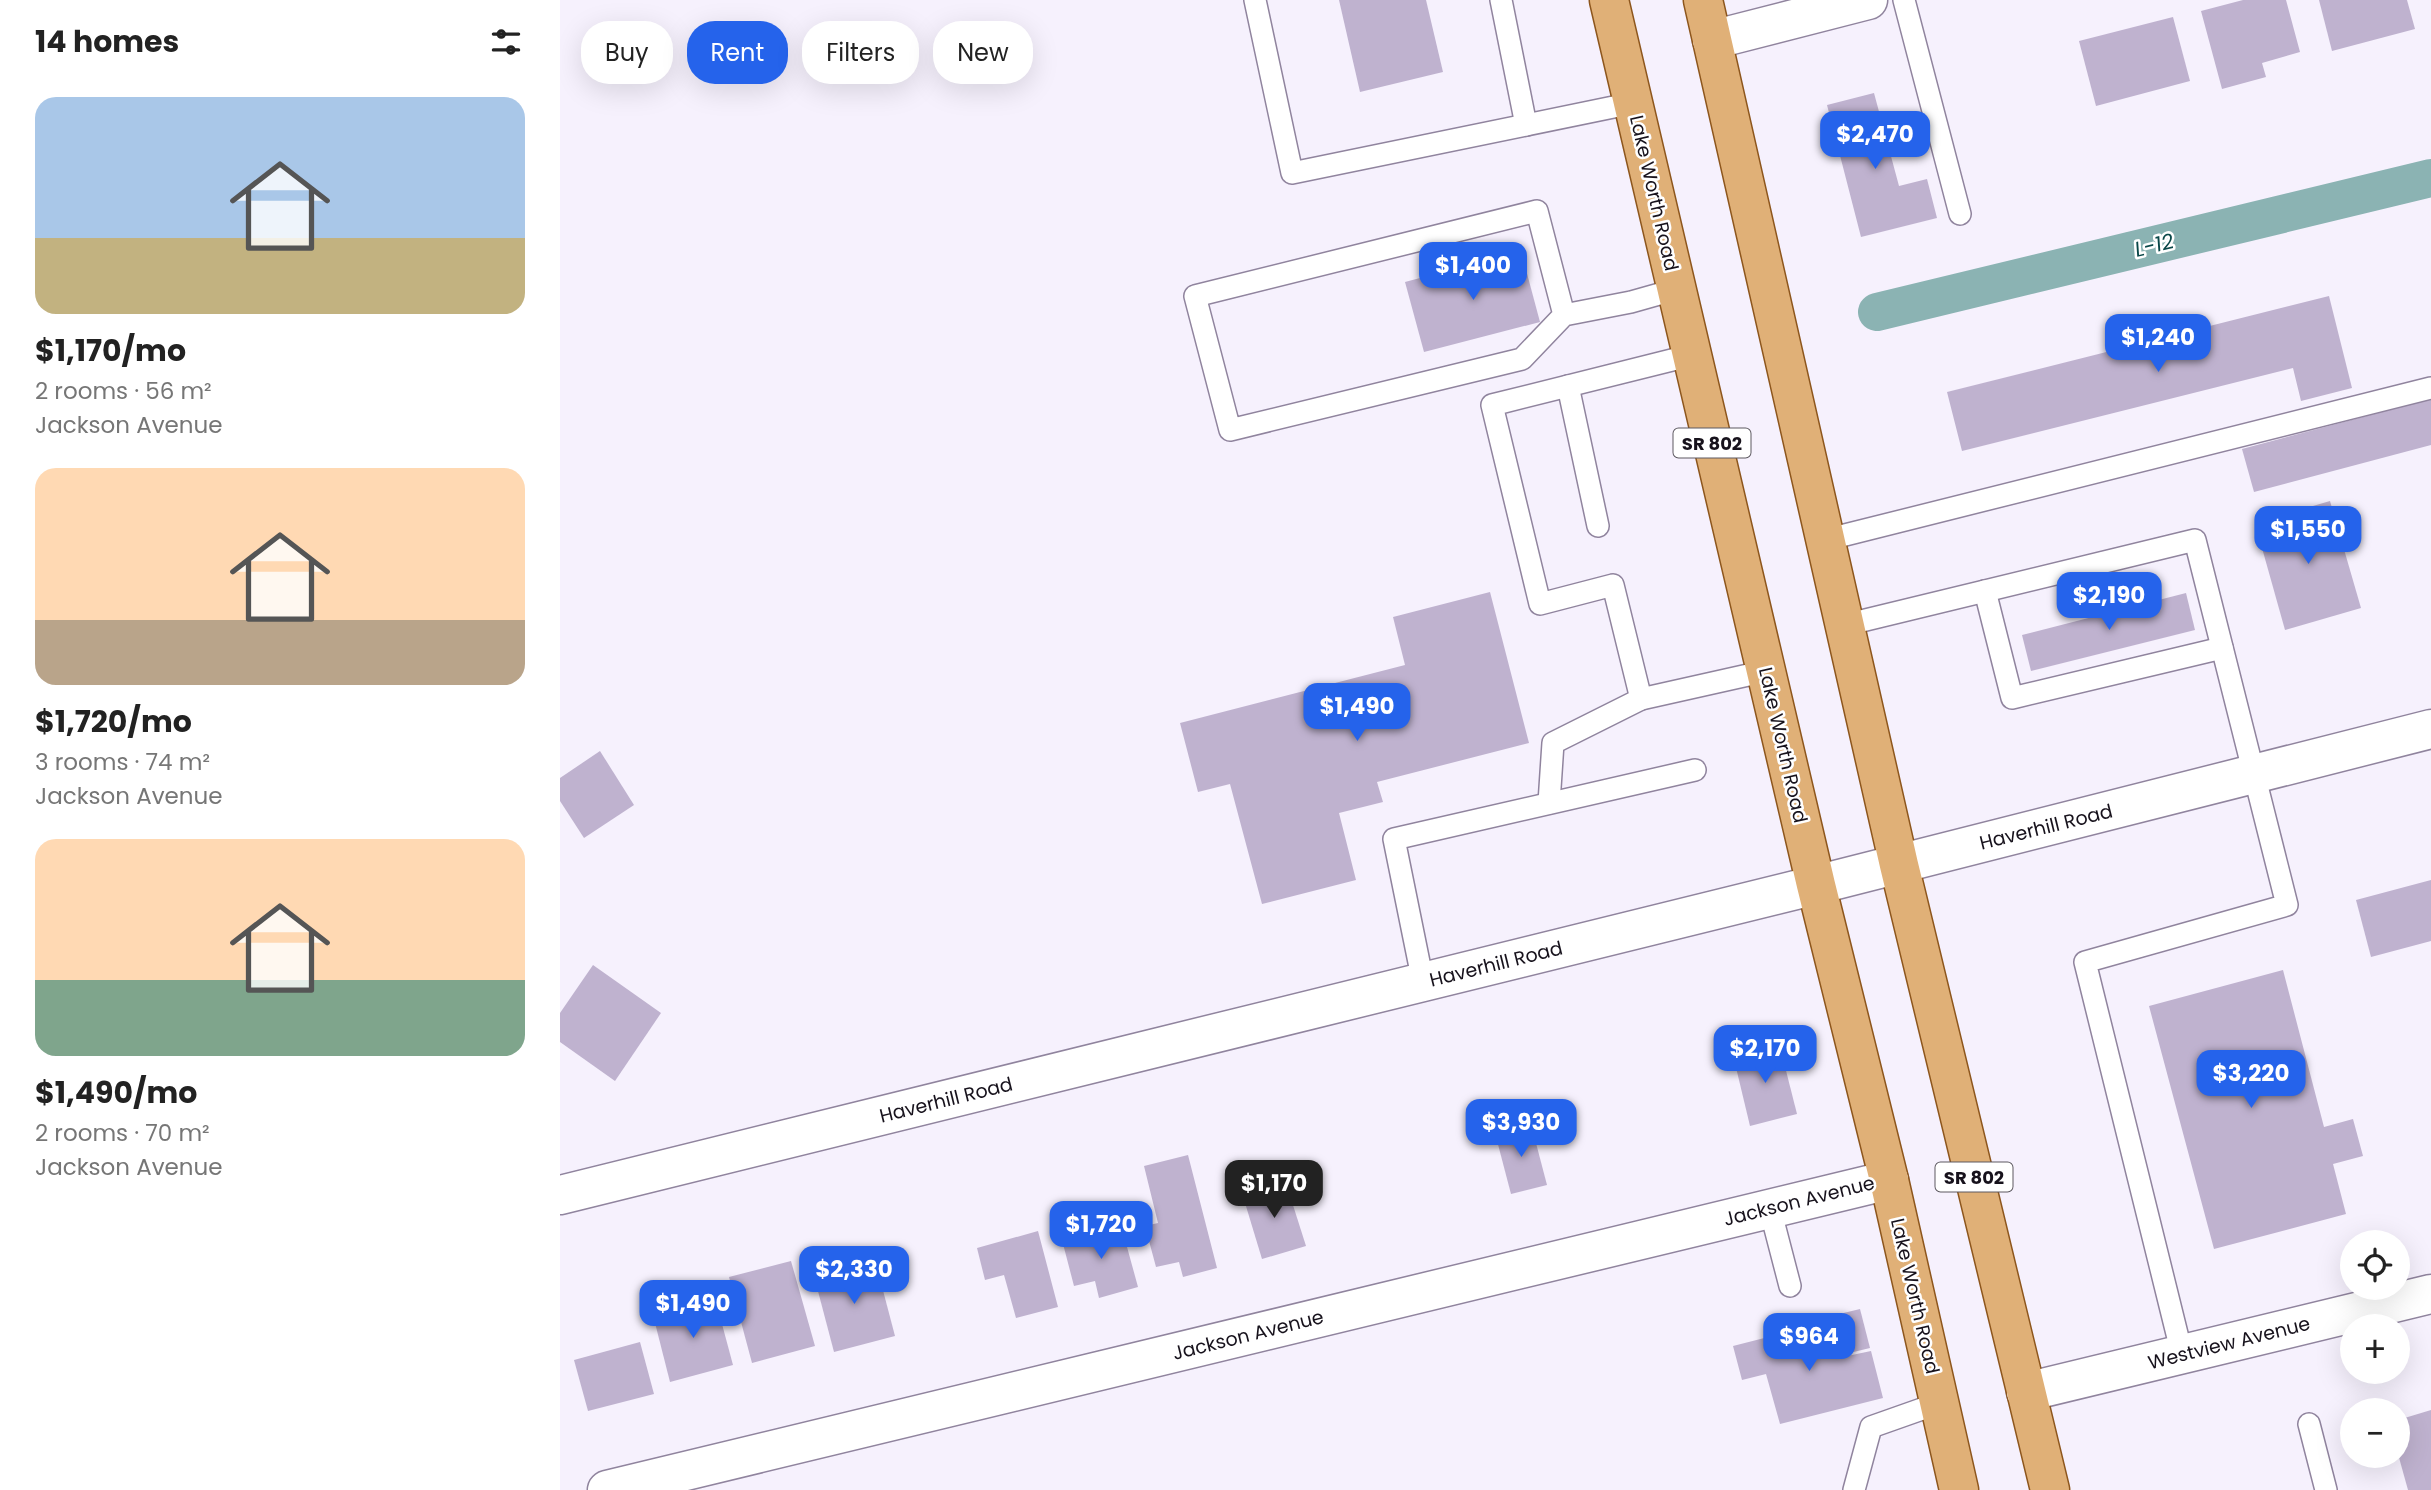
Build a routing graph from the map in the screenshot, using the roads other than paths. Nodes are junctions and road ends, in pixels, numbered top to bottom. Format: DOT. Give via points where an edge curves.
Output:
graph roads {
  1 [pos="1255,0"];
  2 [pos="1501,0"];
  3 [pos="1609,0"];
  4 [pos="1703,0"];
  5 [pos="1904,0"];
  6 [pos="1862,1"];
  7 [pos="1712,40"];
  8 [pos="1633,103"];
  9 [pos="1526,125"];
  10 [pos="1960,214"];
  11 [pos="1677,289"];
  12 [pos="1564,315"];
  13 [pos="1692,355"];
  14 [pos="1568,386"];
  15 [pos="2431,388"];
  16 [pos="1598,526"];
  17 [pos="1825,540"];
  18 [pos="1985,591"];
  19 [pos="1845,625"];
  20 [pos="2222,648"];
  21 [pos="1766,671"];
  22 [pos="1641,699"];
  23 [pos="2431,729"];
  24 [pos="1695,770"];
  25 [pos="2255,774"];
  26 [pos="1549,803"];
  27 [pos="1899,865"];
  28 [pos="1816,886"];
  29 [pos="1423,982"];
  30 [pos="1889,1180"];
  31 [pos="560,1195"];
  32 [pos="1770,1209"];
  33 [pos="1790,1286"];
  34 [pos="2431,1294"];
  35 [pos="2182,1354"];
  36 [pos="2026,1392"];
  37 [pos="1939,1403"];
  38 [pos="2309,1424"];
  39 [pos="607,1490"];
  40 [pos="1854,1490"];
  41 [pos="1959,1490"];
  42 [pos="2050,1490"];
  43 [pos="2326,1490"];
  1 -- 9 [label="lane" via="1292,173"];
  2 -- 9 [label="lane"];
  3 -- 8 [label="main road, Lake Worth Road / SR 802"];
  4 -- 7 [label="main road, SR 802"];
  5 -- 10 [label="lane"];
  6 -- 7 [label="street"];
  7 -- 17 [label="main road, SR 802"];
  8 -- 9 [label="lane"];
  8 -- 11 [label="main road, Lake Worth Road / SR 802"];
  11 -- 12 [label="lane"];
  11 -- 13 [label="main road, Lake Worth Road / SR 802"];
  12 -- 12 [label="lane" via="1537,211 1195,296 1230,430 1521,359"];
  13 -- 14 [label="lane"];
  13 -- 21 [label="main road, Lake Worth Road / SR 802"];
  14 -- 16 [label="lane"];
  14 -- 22 [label="lane" via="1492,405 1540,604 1613,585"];
  15 -- 17 [label="lane"];
  17 -- 19 [label="main road, SR 802"];
  18 -- 19 [label="lane"];
  18 -- 20 [label="lane" via="2012,698"];
  18 -- 20 [label="lane" via="2195,540"];
  19 -- 27 [label="main road, SR 802"];
  20 -- 25 [label="lane"];
  21 -- 22 [label="lane"];
  21 -- 28 [label="main road, Lake Worth Road / SR 802"];
  22 -- 26 [label="lane" via="1553,743"];
  23 -- 25 [label="street, Haverhill Road"];
  24 -- 26 [label="lane"];
  25 -- 27 [label="street, Haverhill Road"];
  25 -- 35 [label="lane" via="2287,905 2084,961"];
  26 -- 29 [label="lane" via="1394,839"];
  27 -- 28 [label="street, Haverhill Road"];
  27 -- 36 [label="main road, SR 802"];
  28 -- 29 [label="street, Haverhill Road"];
  28 -- 30 [label="main road, Lake Worth Road / SR 802"];
  29 -- 31 [label="street, Haverhill Road"];
  30 -- 32 [label="street, Jackson Avenue"];
  30 -- 37 [label="main road, Lake Worth Road / SR 802"];
  32 -- 33 [label="lane"];
  32 -- 39 [label="street, Jackson Avenue"];
  34 -- 35 [label="street, Westview Avenue"];
  35 -- 36 [label="street, Westview Avenue"];
  36 -- 42 [label="main road, SR 802"];
  37 -- 40 [label="lane" via="1871,1427"];
  37 -- 41 [label="main road, Lake Worth Road / SR 802"];
  38 -- 43 [label="lane"];
}
